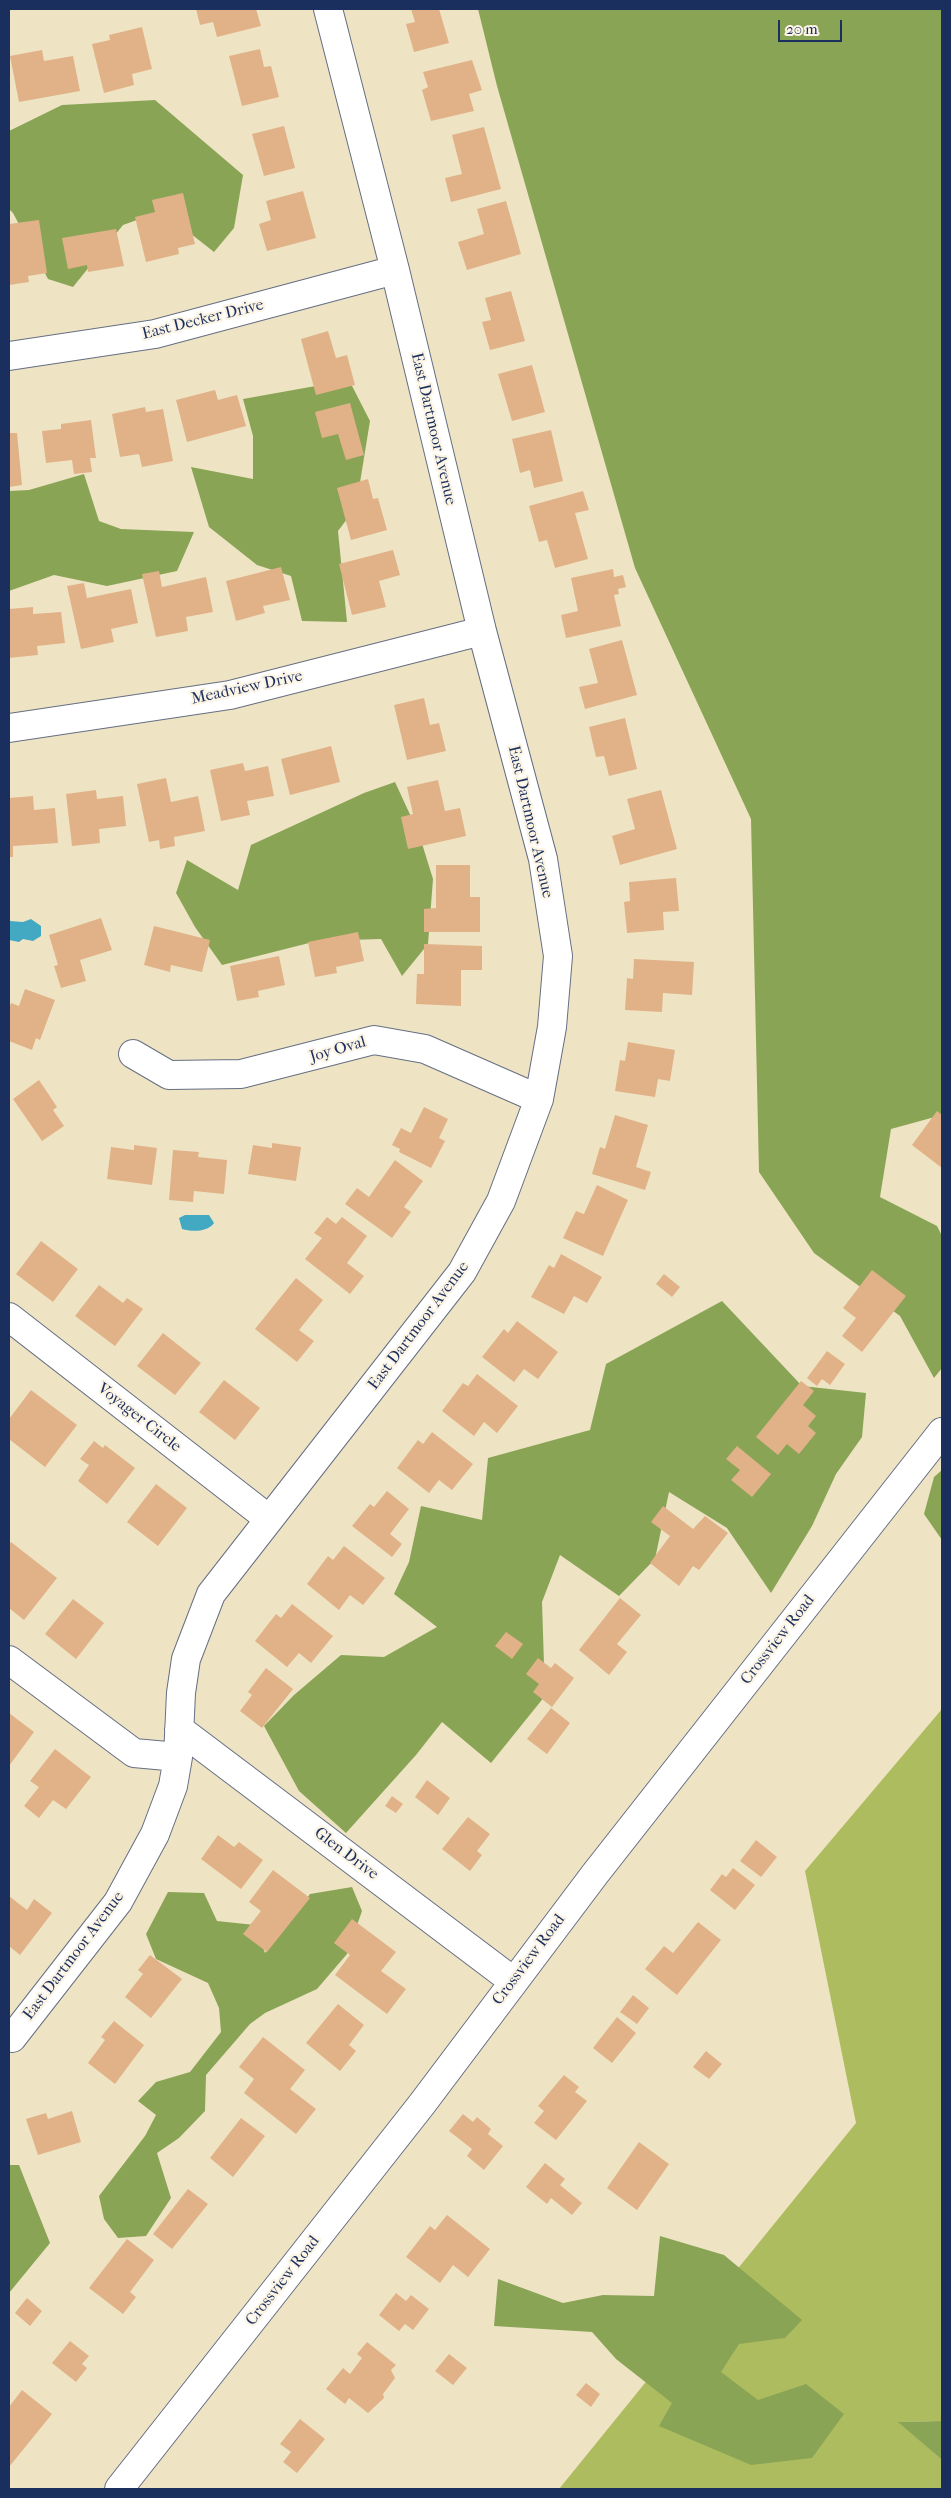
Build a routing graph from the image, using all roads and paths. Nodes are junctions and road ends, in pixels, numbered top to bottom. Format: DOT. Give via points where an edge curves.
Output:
graph roads {
  1 [pos="328,9"];
  2 [pos="395,270"];
  3 [pos="9,356"];
  4 [pos="482,631"];
  5 [pos="9,728"];
  6 [pos="132,1054"];
  7 [pos="538,1099"];
  8 [pos="9,1317"];
  9 [pos="942,1432"];
  10 [pos="269,1519"];
  11 [pos="9,1660"];
  12 [pos="179,1728"];
  13 [pos="178,1757"];
  14 [pos="513,1981"];
  15 [pos="10,2037"];
  16 [pos="119,2489"];
  1 -- 2 [label="street, East Dartmoor Avenue"];
  2 -- 3 [label="street, East Decker Drive" via="155,334"];
  2 -- 4 [label="street, East Dartmoor Avenue"];
  4 -- 5 [label="street, Meadview Drive" via="230,695"];
  4 -- 7 [label="street, East Dartmoor Avenue" via="542,859 558,956 552,1027"];
  6 -- 7 [label="street, Joy Oval" via="169,1075 241,1074 374,1040 425,1049"];
  7 -- 10 [label="street, East Dartmoor Avenue" via="501,1201 462,1272"];
  8 -- 10 [label="street, Voyager Circle"];
  9 -- 14 [label="street, Crossview Road"];
  10 -- 12 [label="street, East Dartmoor Avenue" via="210,1594 186,1659"];
  11 -- 13 [label="street" via="134,1753"];
  12 -- 13 [label="street, East Dartmoor Avenue"];
  12 -- 14 [label="street, Glen Drive"];
  13 -- 15 [label="street, East Dartmoor Avenue" via="173,1786 155,1834 118,1902"];
  14 -- 16 [label="street, Crossview Road" via="350,2197"];
}
